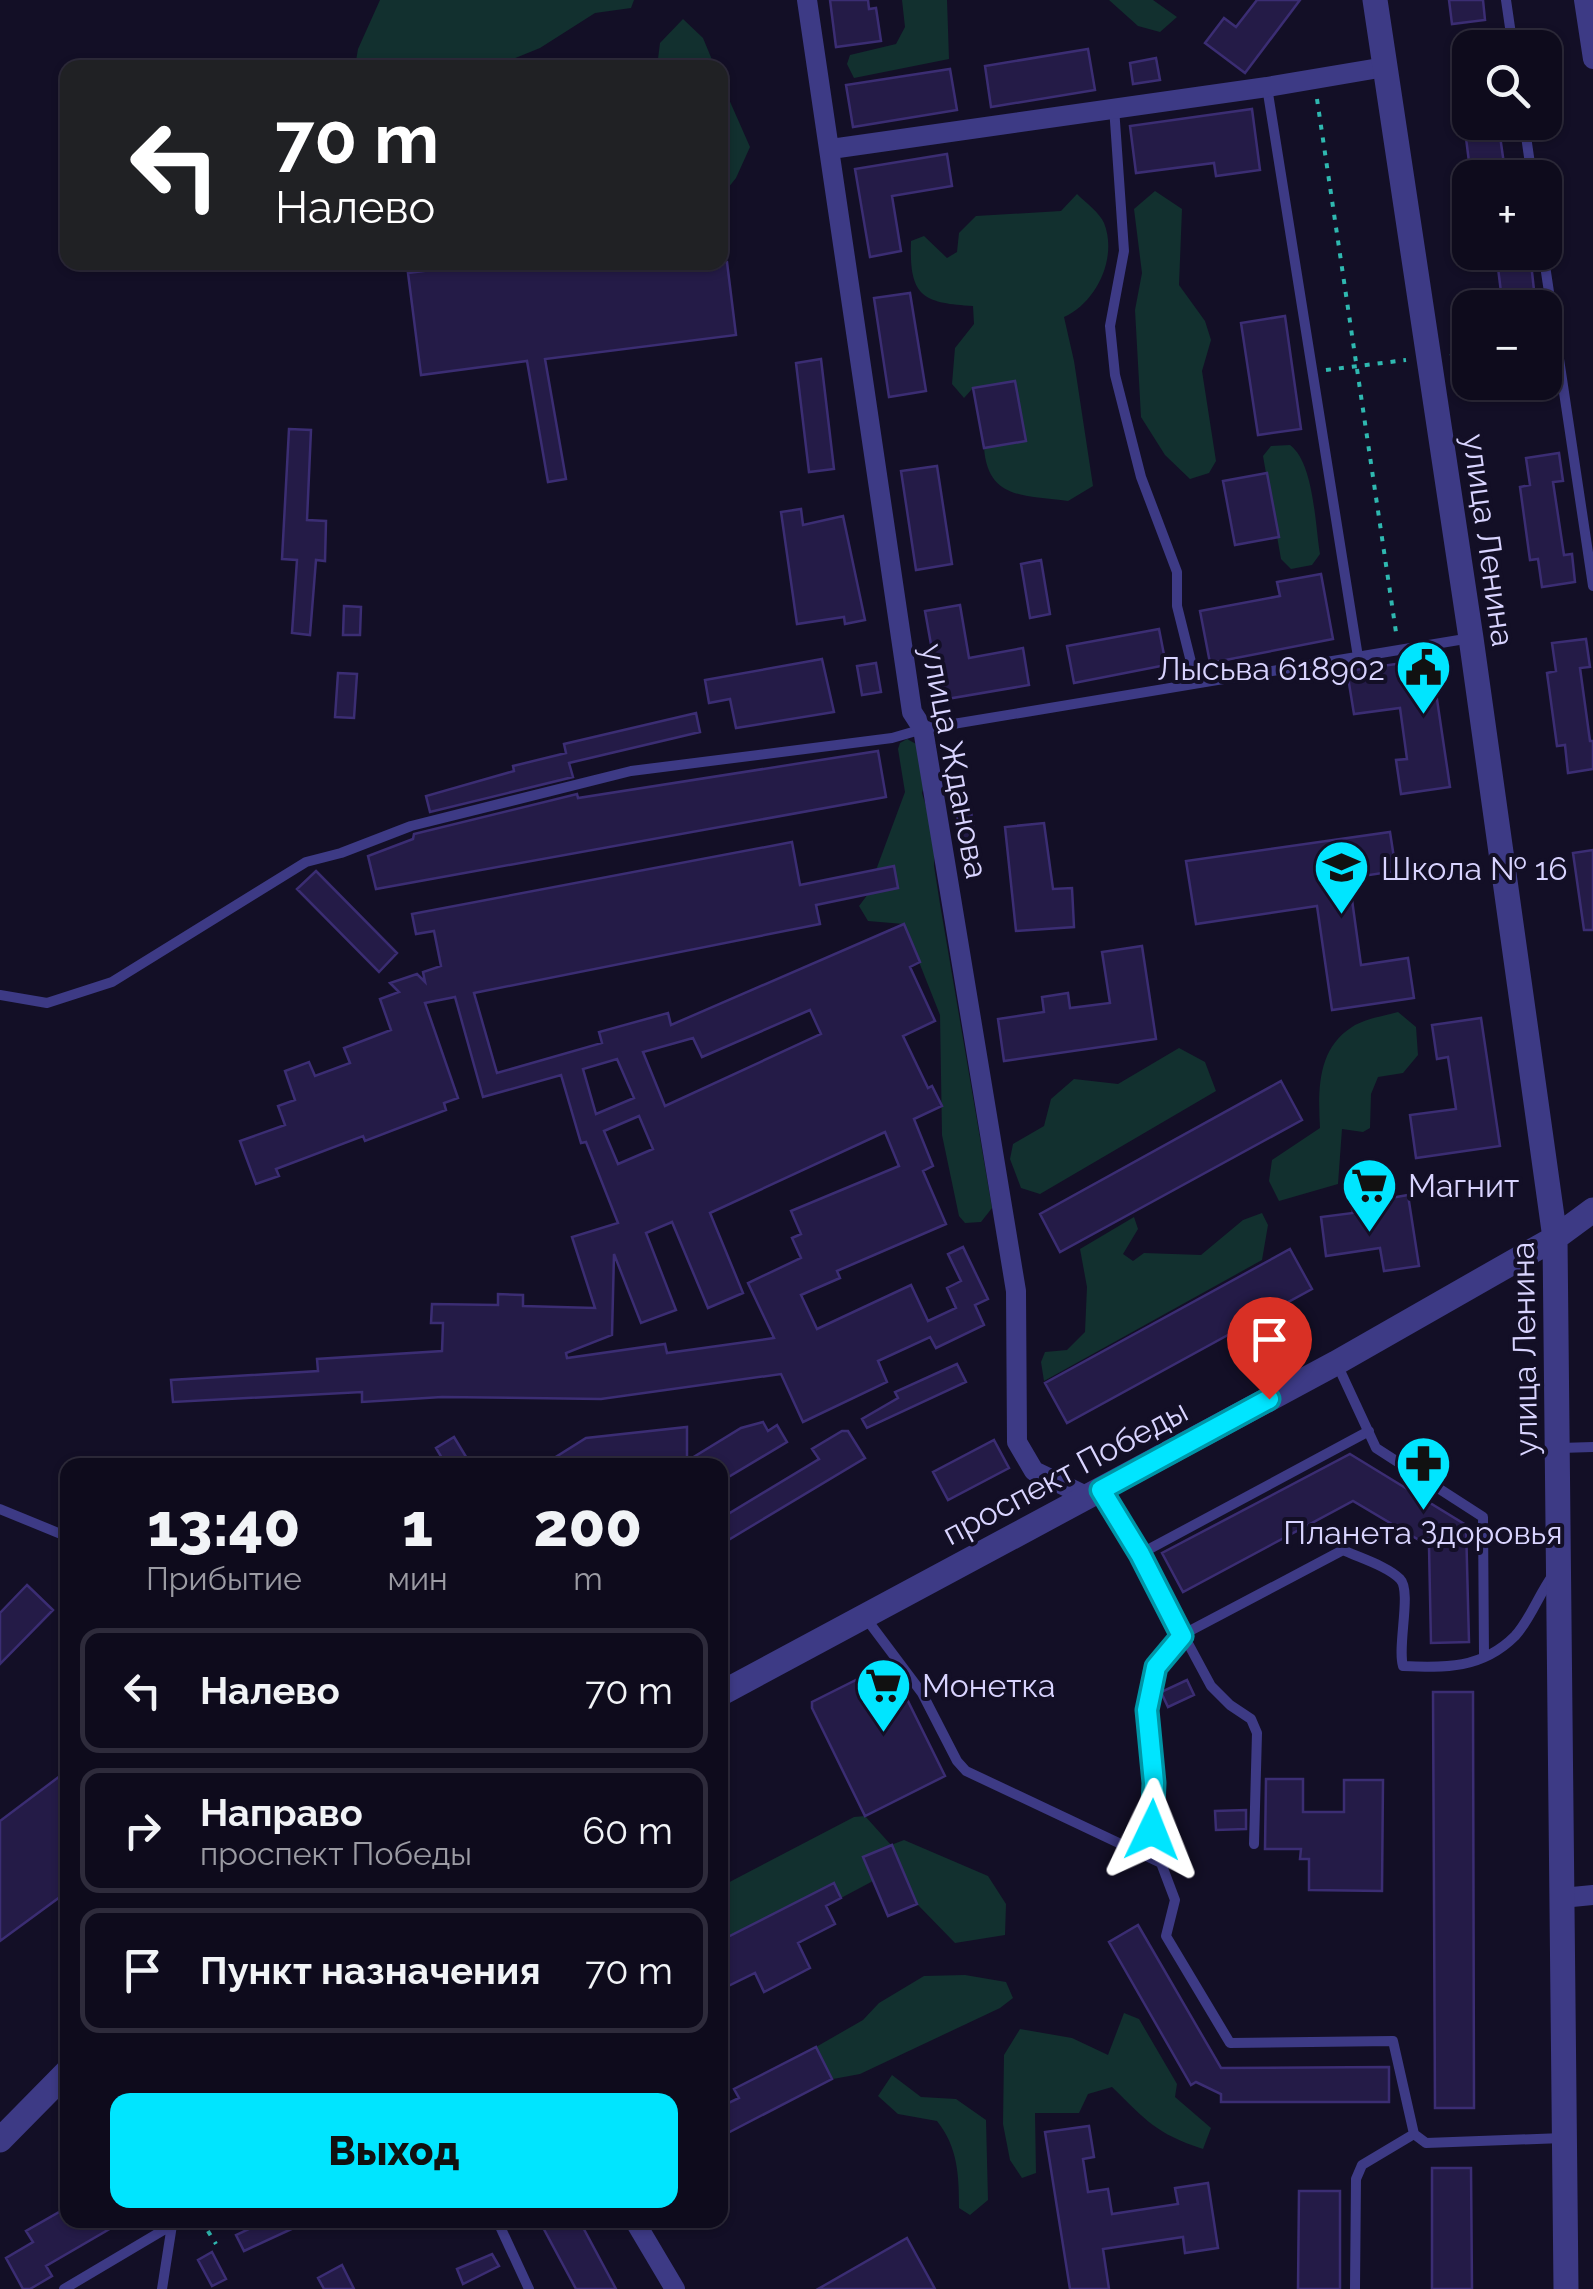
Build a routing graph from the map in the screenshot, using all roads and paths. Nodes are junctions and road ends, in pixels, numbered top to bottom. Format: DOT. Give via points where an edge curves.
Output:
graph roads {
  1 [pos="808,0"];
  2 [pos="1376,0"];
  3 [pos="1506,0"];
  4 [pos="1584,0"];
  5 [pos="1510,30"];
  6 [pos="1593,58"];
  7 [pos="1386,67"];
  8 [pos="1314,80"];
  9 [pos="1267,88"];
  10 [pos="1114,107"];
  11 [pos="831,148"];
  12 [pos="1547,270"];
  13 [pos="1452,356"];
  14 [pos="1429,358"];
  15 [pos="1359,366"];
  16 [pos="1312,372"];
  17 [pos="1593,586"];
  18 [pos="1471,638"];
  19 [pos="1399,650"];
  20 [pos="1358,657"];
  21 [pos="1200,683"];
  22 [pos="923,729"];
  23 [pos="0,995"];
  24 [pos="1593,1210"];
  25 [pos="1555,1238"];
  26 [pos="1336,1363"];
  27 [pos="1369,1431"];
  28 [pos="1593,1447"];
  29 [pos="1559,1448"];
  30 [pos="1094,1493"];
  31 [pos="0,1509"];
  32 [pos="60,1534"];
  33 [pos="1140,1554"];
  34 [pos="1560,1566"];
  35 [pos="864,1616"];
  36 [pos="1182,1636"];
  37 [pos="1484,1656"];
  38 [pos="728,1690"];
  39 [pos="1254,1844"];
  40 [pos="1144,1852"];
  41 [pos="1593,1895"];
  42 [pos="1562,1898"];
  43 [pos="60,2078"];
  44 [pos="1414,2134"];
  45 [pos="1565,2138"];
  46 [pos="0,2140"];
  47 [pos="168,2228"];
  48 [pos="175,2228"];
  49 [pos="206,2228"];
  50 [pos="501,2228"];
  51 [pos="639,2228"];
  52 [pos="216,2244"];
  53 [pos="64,2289"];
  54 [pos="162,2289"];
  55 [pos="529,2289"];
  56 [pos="674,2289"];
  57 [pos="1354,2289"];
  58 [pos="1566,2289"];
  1 -- 11 [label="street, улица Жданова"];
  2 -- 7 [label="street, улица Ленина"];
  3 -- 5 [label="lane"];
  4 -- 6 [label="street"];
  7 -- 8 [label="street"];
  7 -- 14 [label="street, улица Ленина"];
  8 -- 9 [label="street"];
  8 -- 15 [label="path"];
  9 -- 10 [label="street"];
  9 -- 16 [label="lane"];
  10 -- 11 [label="street"];
  10 -- 21 [label="lane" via="1124,252 1110,326 1115,375 1140,476 1178,572 1178,606"];
  11 -- 22 [label="street, улица Жданова" via="912,712"];
  12 -- 17 [label="lane"];
  13 -- 14 [label="path"];
  14 -- 15 [label="path"];
  14 -- 18 [label="street, улица Ленина"];
  15 -- 16 [label="path"];
  15 -- 19 [label="path"];
  16 -- 20 [label="lane"];
  18 -- 19 [label="lane"];
  18 -- 25 [label="street, улица Ленина"];
  19 -- 20 [label="lane"];
  20 -- 21 [label="lane"];
  21 -- 22 [label="lane"];
  22 -- 23 [label="lane" via="631,772 411,826 306,862 112,982 47,1003"];
  22 -- 30 [label="street, улица Жданова" via="1016,1291 1017,1442 1034,1472"];
  24 -- 25 [label="street, проспект Победы"];
  25 -- 26 [label="street, проспект Победы"];
  25 -- 29 [label="street, улица Ленина"];
  26 -- 27 [label="lane"];
  26 -- 30 [label="street, проспект Победы"];
  27 -- 33 [label="lane"];
  27 -- 37 [label="lane" via="1376,1448 1483,1517"];
  28 -- 29 [label="lane"];
  29 -- 34 [label="street, улица Ленина"];
  30 -- 33 [label="lane"];
  30 -- 35 [label="street, проспект Победы"];
  31 -- 32 [label="lane"];
  33 -- 36 [label="lane"];
  34 -- 37 [label="lane" via="1516,1635"];
  34 -- 42 [label="street, улица Ленина"];
  35 -- 38 [label="street, проспект Победы"];
  35 -- 40 [label="lane" via="922,1693 966,1771"];
  36 -- 37 [label="lane" via="1343,1550 1405,1586 1403,1666 1457,1668"];
  36 -- 39 [label="lane" via="1211,1686 1251,1719 1256,1733"];
  36 -- 40 [label="lane" via="1156,1667 1147,1710 1154,1783"];
  40 -- 44 [label="lane" via="1162,1863 1175,1900 1166,1936 1230,2043 1393,2041"];
  41 -- 42 [label="street"];
  42 -- 45 [label="street, улица Ленина"];
  43 -- 46 [label="street"];
  44 -- 45 [label="lane" via="1426,2143"];
  44 -- 57 [label="lane" via="1362,2165 1356,2179"];
  45 -- 58 [label="street, улица Ленина"];
  47 -- 53 [label="lane"];
  48 -- 54 [label="lane"];
  49 -- 52 [label="path"];
  50 -- 55 [label="lane"];
  51 -- 56 [label="street"];
}
